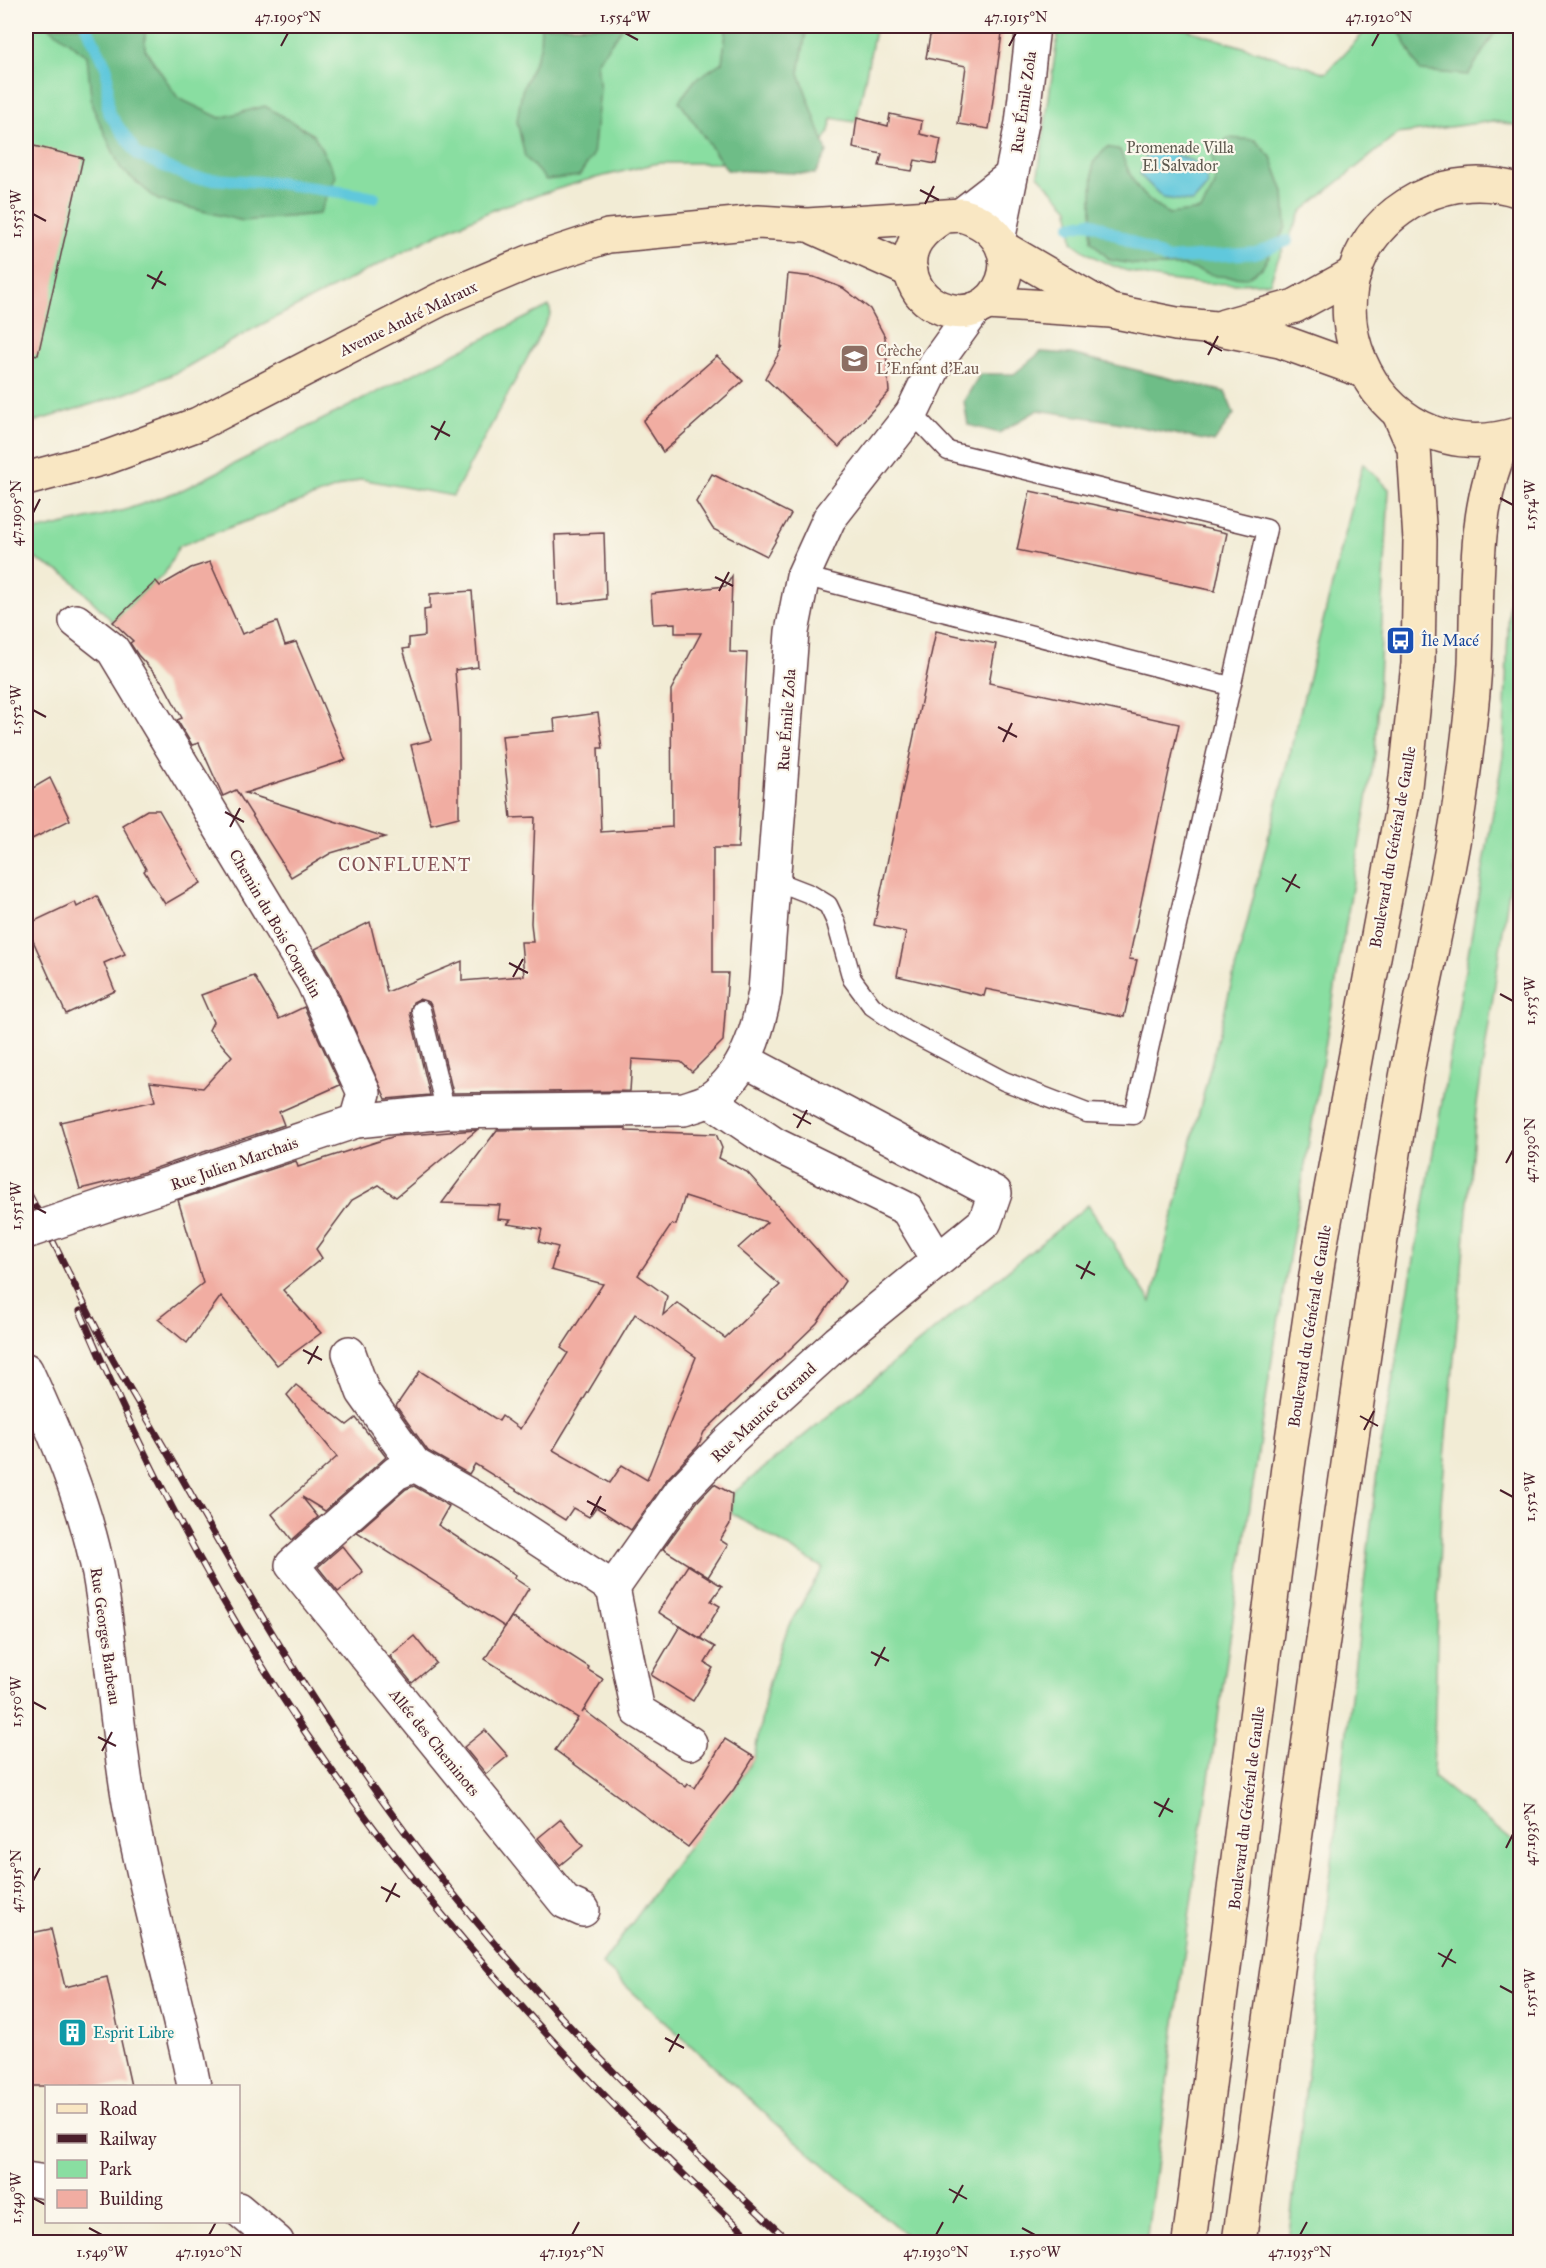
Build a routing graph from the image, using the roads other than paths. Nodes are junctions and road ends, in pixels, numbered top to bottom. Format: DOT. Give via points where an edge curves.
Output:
graph roads {
  1 [pos="1033,26"];
  2 [pos="1010,177"];
  3 [pos="1515,184"];
  4 [pos="951,216"];
  5 [pos="807,225"];
  6 [pos="1001,242"];
  7 [pos="911,271"];
  8 [pos="1355,273"];
  9 [pos="931,304"];
  10 [pos="981,306"];
  11 [pos="1111,311"];
  12 [pos="1215,328"];
  13 [pos="936,363"];
  14 [pos="1363,371"];
  15 [pos="912,414"];
  16 [pos="1399,414"];
  17 [pos="1513,436"];
  18 [pos="28,479"];
  19 [pos="803,576"];
  20 [pos="76,621"];
  21 [pos="1230,686"];
  22 [pos="774,880"];
  23 [pos="421,1010"];
  24 [pos="744,1060"];
  25 [pos="709,1100"];
  26 [pos="446,1112"];
  27 [pos="357,1121"];
  28 [pos="26,1232"];
  29 [pos="937,1259"];
  30 [pos="349,1353"];
  31 [pos="26,1370"];
  32 [pos="414,1464"];
  33 [pos="613,1588"];
  34 [pos="690,1743"];
  35 [pos="583,1910"];
  36 [pos="194,2085"];
  37 [pos="26,2180"];
  38 [pos="45,2182"];
  39 [pos="240,2211"];
  40 [pos="277,2242"];
  41 [pos="1189,2242"];
  42 [pos="1239,2242"];
  1 -- 2 [label="street, Rue Émile Zola" via="1022,123"];
  2 -- 4 [label="street"];
  2 -- 6 [label="street, Rue Émile Zola"];
  3 -- 8 [label="main road" via="1457,185 1413,201 1377,232"];
  4 -- 5 [label="main road, Avenue André Malraux"];
  4 -- 6 [label="main road" via="981,220"];
  4 -- 7 [label="main road" via="924,229 912,247"];
  5 -- 7 [label="main road, Avenue André Malraux"];
  5 -- 18 [label="main road, Avenue André Malraux" via="758,222 597,239 441,299 198,424 108,458"];
  6 -- 10 [label="main road" via="1006,258 1003,282"];
  6 -- 11 [label="main road"];
  7 -- 9 [label="main road" via="919,293"];
  8 -- 12 [label="main road" via="1295,306"];
  8 -- 14 [label="main road" via="1350,323"];
  9 -- 10 [label="main road" via="946,311 962,312"];
  9 -- 13 [label="street"];
  10 -- 11 [label="main road"];
  10 -- 13 [label="street, Rue Émile Zola"];
  11 -- 12 [label="main road"];
  12 -- 14 [label="main road" via="1280,341"];
  13 -- 15 [label="street, Rue Émile Zola"];
  14 -- 16 [label="main road"];
  15 -- 19 [label="street, Rue Émile Zola" via="829,519"];
  15 -- 21 [label="lane" via="948,451 1267,529"];
  16 -- 17 [label="main road" via="1449,438 1473,441"];
  16 -- 41 [label="main road, Boulevard du Général de Gaulle" via="1414,448 1420,540 1418,664 1404,796 1320,1248 1288,1467"];
  17 -- 42 [label="main road" via="1493,465 1485,494 1479,540 1474,670 1460,803 1405,1080"];
  19 -- 21 [label="lane"];
  19 -- 22 [label="street, Rue Émile Zola" via="792,632"];
  20 -- 27 [label="street, Chemin du Bois Coquelin" via="113,650 313,982 364,1093"];
  21 -- 22 [label="lane" via="1134,1115 1087,1113 1004,1081 905,1029 872,1006 852,979 828,905"];
  22 -- 24 [label="street, Rue Émile Zola" via="765,992 759,1025"];
  23 -- 26 [label="lane"];
  24 -- 25 [label="street, Rue Émile Zola"];
  24 -- 29 [label="street, Rue Maurice Garand" via="995,1193 985,1222"];
  25 -- 26 [label="street, Rue Julien Marchais" via="684,1109"];
  25 -- 29 [label="street" via="774,1144 908,1209"];
  26 -- 27 [label="street, Rue Julien Marchais"];
  27 -- 28 [label="street, Rue Julien Marchais, bridge"];
  29 -- 33 [label="street, Rue Maurice Garand" via="731,1439 682,1490"];
  30 -- 32 [label="street" via="363,1392"];
  31 -- 36 [label="street, Rue Georges Barbeau" via="80,1497 98,1573 144,1885 180,2013"];
  32 -- 33 [label="street" via="486,1505"];
  32 -- 35 [label="street, Allée des Cheminots" via="396,1473 292,1565 565,1902"];
  33 -- 34 [label="street" via="638,1712"];
  37 -- 38 [label="street"];
  39 -- 40 [label="street"];
}
